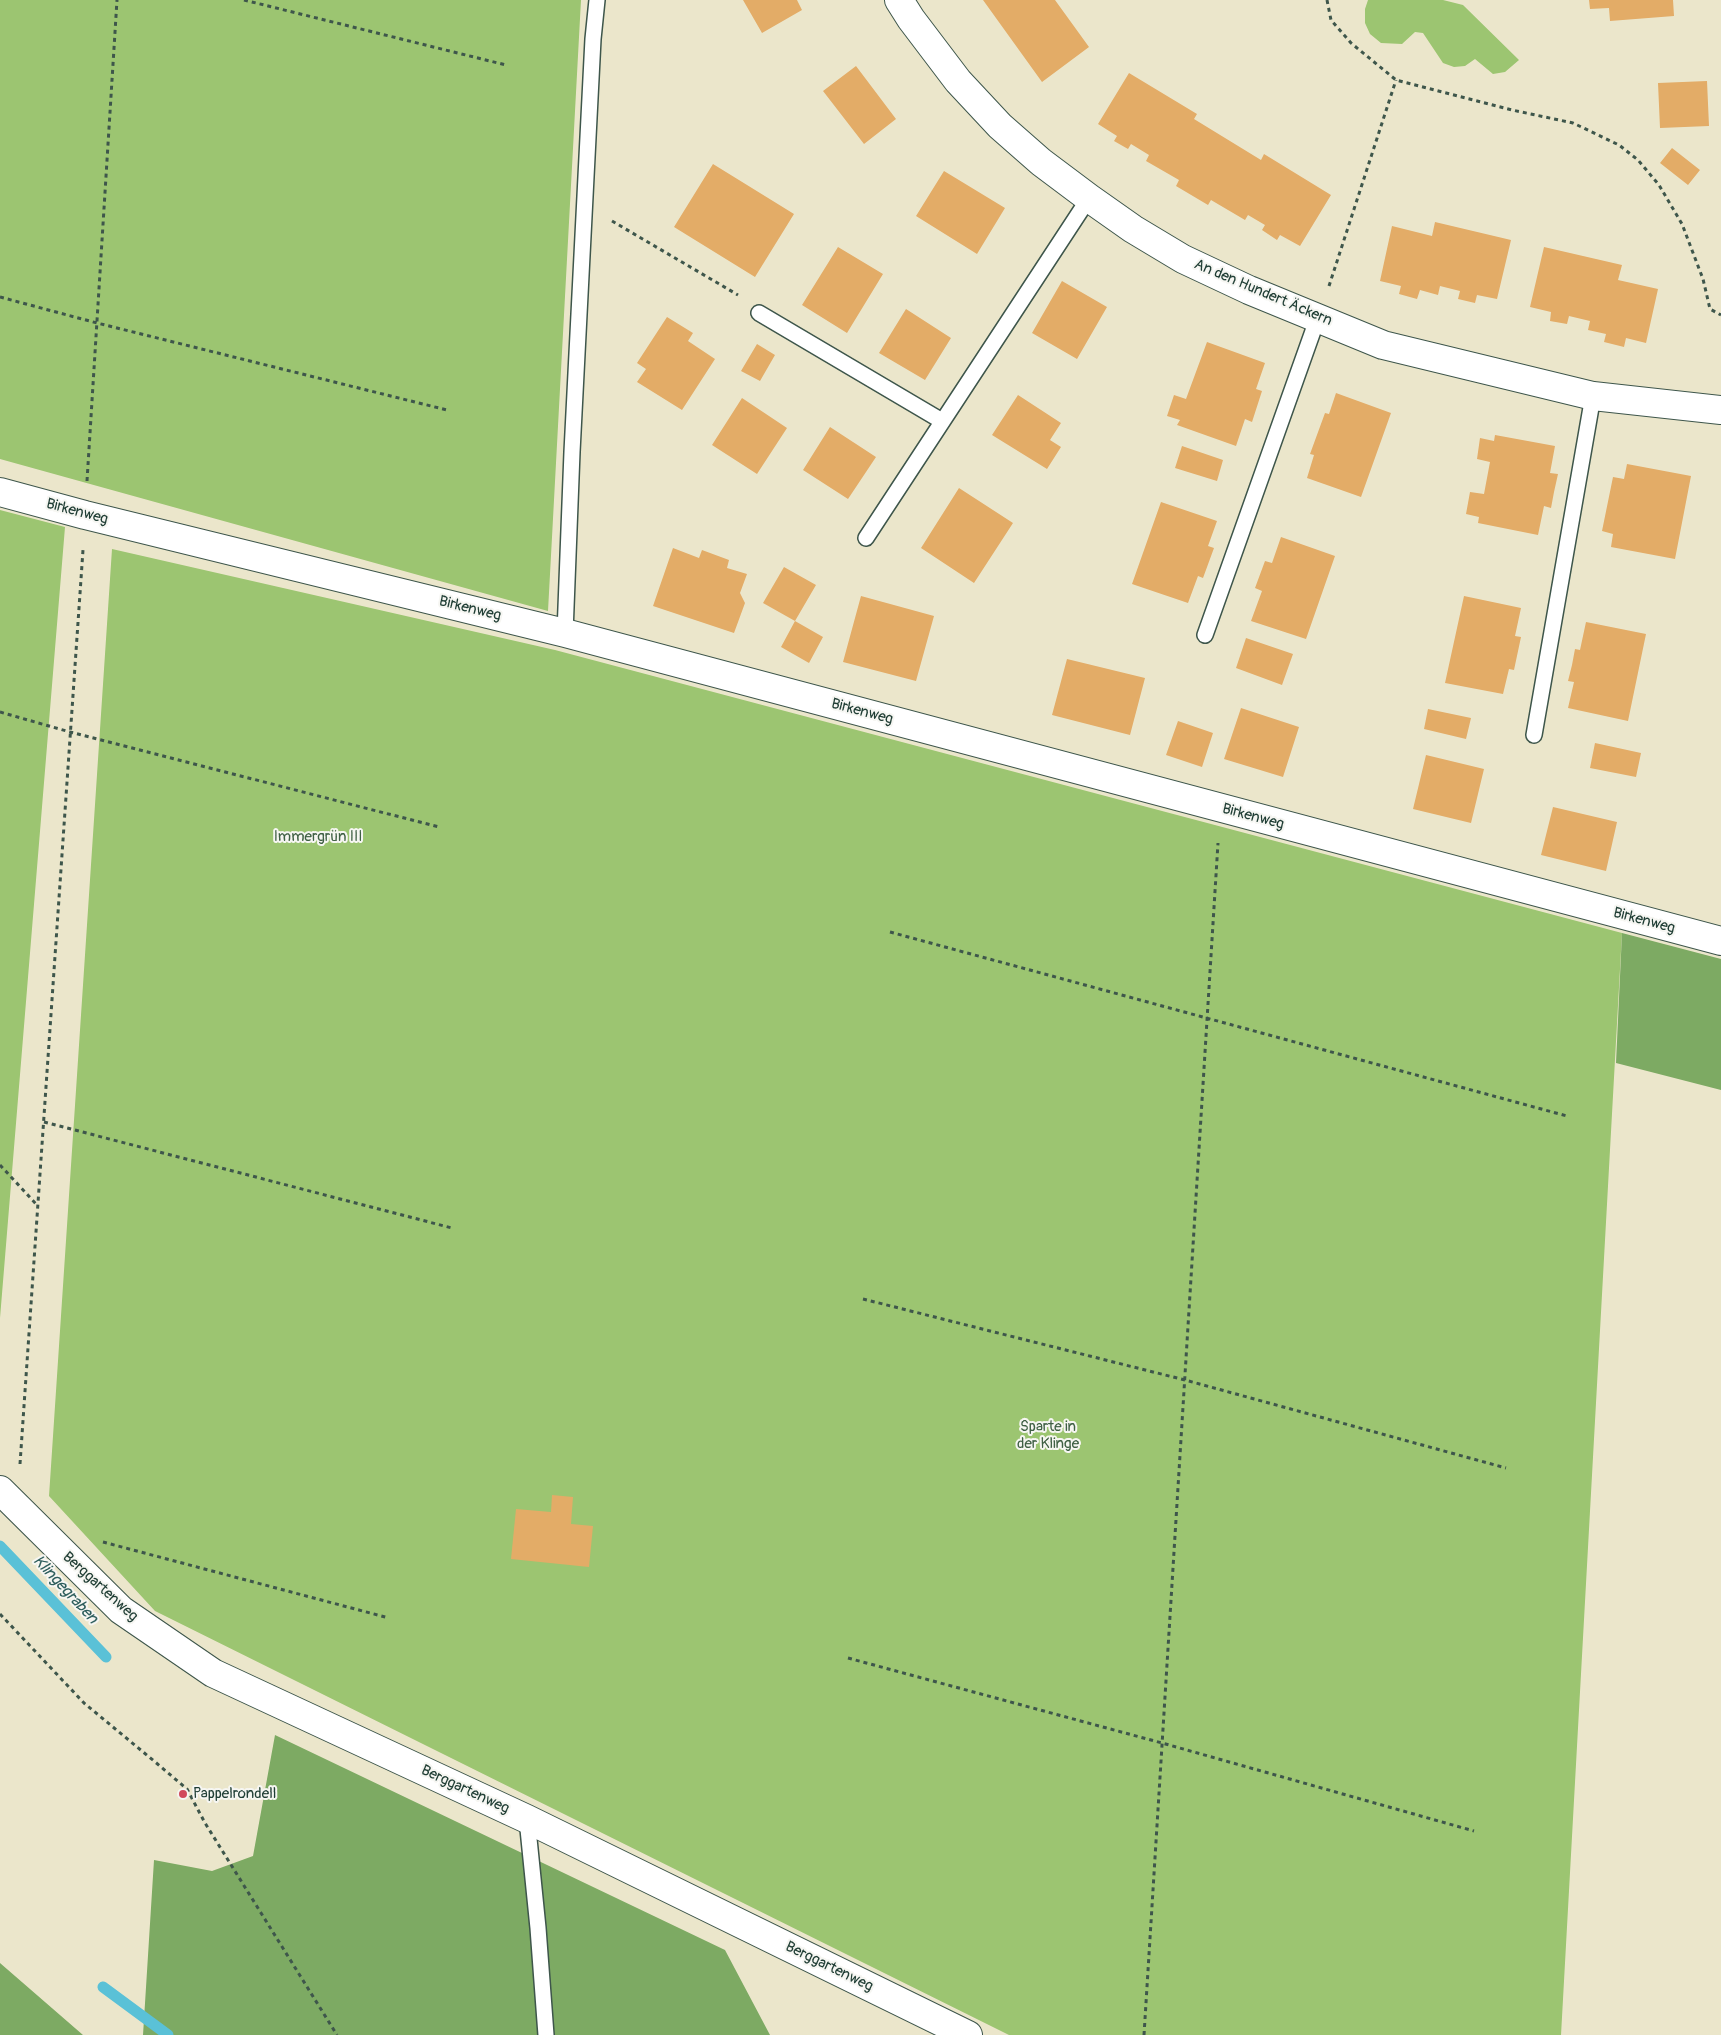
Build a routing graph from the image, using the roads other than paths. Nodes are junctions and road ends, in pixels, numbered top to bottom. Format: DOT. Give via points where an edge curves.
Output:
graph roads {
  1 [pos="596,0"];
  2 [pos="899,0"];
  3 [pos="1089,198"];
  4 [pos="759,313"];
  5 [pos="1318,317"];
  6 [pos="1593,396"];
  7 [pos="1721,410"];
  8 [pos="942,421"];
  9 [pos="0,492"];
  10 [pos="866,538"];
  11 [pos="565,632"];
  12 [pos="1205,635"];
  13 [pos="1534,735"];
  14 [pos="1721,941"];
  15 [pos="9,1499"];
  16 [pos="527,1819"];
  17 [pos="546,2035"];
  18 [pos="968,2035"];
  1 -- 11 [label="lane"];
  2 -- 3 [label="street, An den Hundert Äckern" via="958,81 1000,126 1040,162"];
  3 -- 5 [label="street, An den Hundert Äckern" via="1132,229 1183,259"];
  3 -- 8 [label="lane"];
  4 -- 8 [label="lane"];
  5 -- 6 [label="street, An den Hundert Äckern" via="1383,345"];
  5 -- 12 [label="lane"];
  6 -- 7 [label="street, An den Hundert Äckern"];
  6 -- 13 [label="lane"];
  8 -- 10 [label="lane"];
  9 -- 11 [label="street, Birkenweg"];
  11 -- 14 [label="street, Birkenweg"];
  15 -- 16 [label="street, Berggartenweg" via="121,1610 213,1674"];
  16 -- 17 [label="lane"];
  16 -- 18 [label="street, Berggartenweg"];
}
